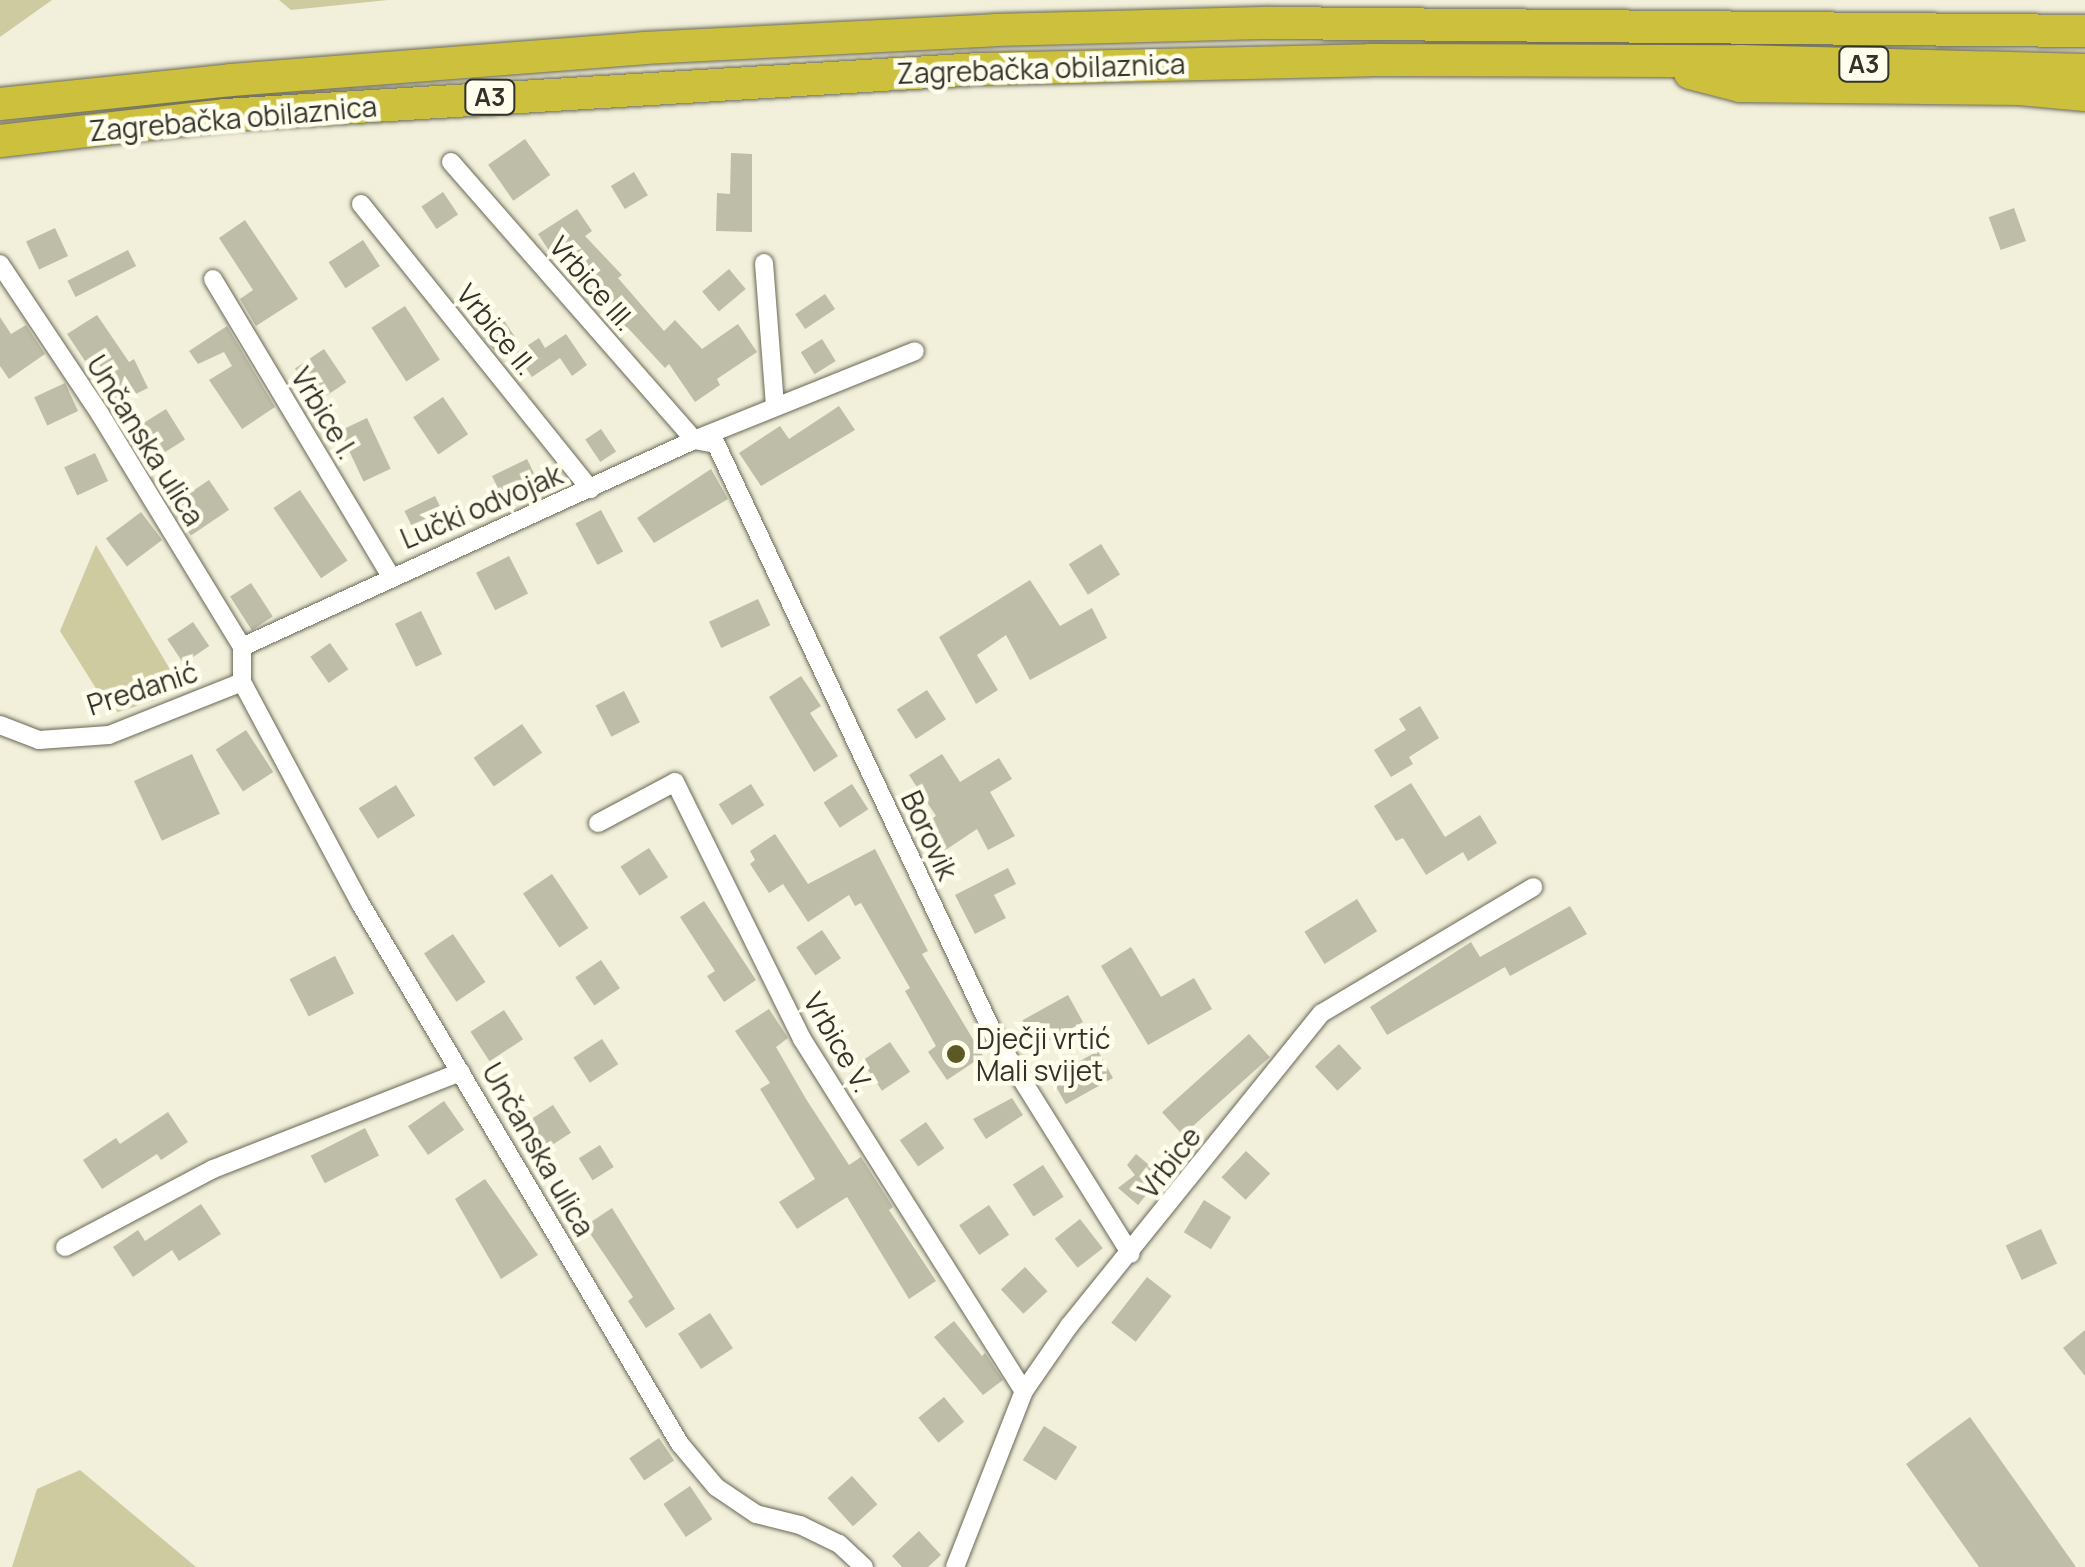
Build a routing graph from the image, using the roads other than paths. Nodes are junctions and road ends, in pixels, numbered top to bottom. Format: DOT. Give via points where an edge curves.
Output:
graph roads {
  1 [pos="1316,0"];
  2 [pos="1270,23"];
  3 [pos="2085,31"];
  4 [pos="1642,61"];
  5 [pos="2085,70"];
  6 [pos="2085,95"];
  7 [pos="0,104"];
  8 [pos="0,141"];
  9 [pos="451,162"];
  10 [pos="361,204"];
  11 [pos="764,263"];
  12 [pos="0,264"];
  13 [pos="213,279"];
  14 [pos="915,351"];
  15 [pos="775,405"];
  16 [pos="694,440"];
  17 [pos="590,489"];
  18 [pos="390,575"];
  19 [pos="242,647"];
  20 [pos="242,682"];
  21 [pos="0,724"];
  22 [pos="598,823"];
  23 [pos="1533,886"];
  24 [pos="461,1072"];
  25 [pos="65,1247"];
  26 [pos="1131,1254"];
  27 [pos="1024,1392"];
  28 [pos="864,1567"];
  29 [pos="955,1567"];
  1 -- 2 [label="highway"];
  2 -- 3 [label="highway, Zagrebačka obilaznica / A3"];
  2 -- 7 [label="highway, Zagrebačka obilaznica / A3" via="644,48"];
  4 -- 5 [label="highway, Zagrebačka obilaznica / A3"];
  4 -- 6 [label="highway" via="1740,86"];
  4 -- 8 [label="highway, Zagrebačka obilaznica / A3" via="1195,62 826,76 225,115"];
  9 -- 16 [label="street, Vrbice III."];
  10 -- 17 [label="street, Vrbice II."];
  11 -- 15 [label="street"];
  12 -- 19 [label="street, Unčanska ulica"];
  13 -- 18 [label="street, Vrbice I."];
  14 -- 15 [label="street, Lučki odvojak"];
  15 -- 16 [label="street, Lučki odvojak"];
  16 -- 17 [label="street, Lučki odvojak"];
  16 -- 26 [label="street, Borovik" via="716,444 994,1035"];
  17 -- 18 [label="street, Lučki odvojak"];
  18 -- 19 [label="street, Lučki odvojak"];
  19 -- 20 [label="street"];
  20 -- 21 [label="street, Predanić" via="109,734 40,740"];
  20 -- 24 [label="street, Unčanska ulica" via="360,903"];
  22 -- 27 [label="street, Vrbice V." via="675,782 802,1040"];
  23 -- 26 [label="street, Vrbice" via="1322,1013"];
  24 -- 25 [label="street" via="213,1169"];
  24 -- 28 [label="street, Unčanska ulica" via="680,1444 716,1488 839,1544"];
  26 -- 27 [label="street, Vrbice" via="1068,1326"];
  27 -- 29 [label="street, Vrbice"];
}
